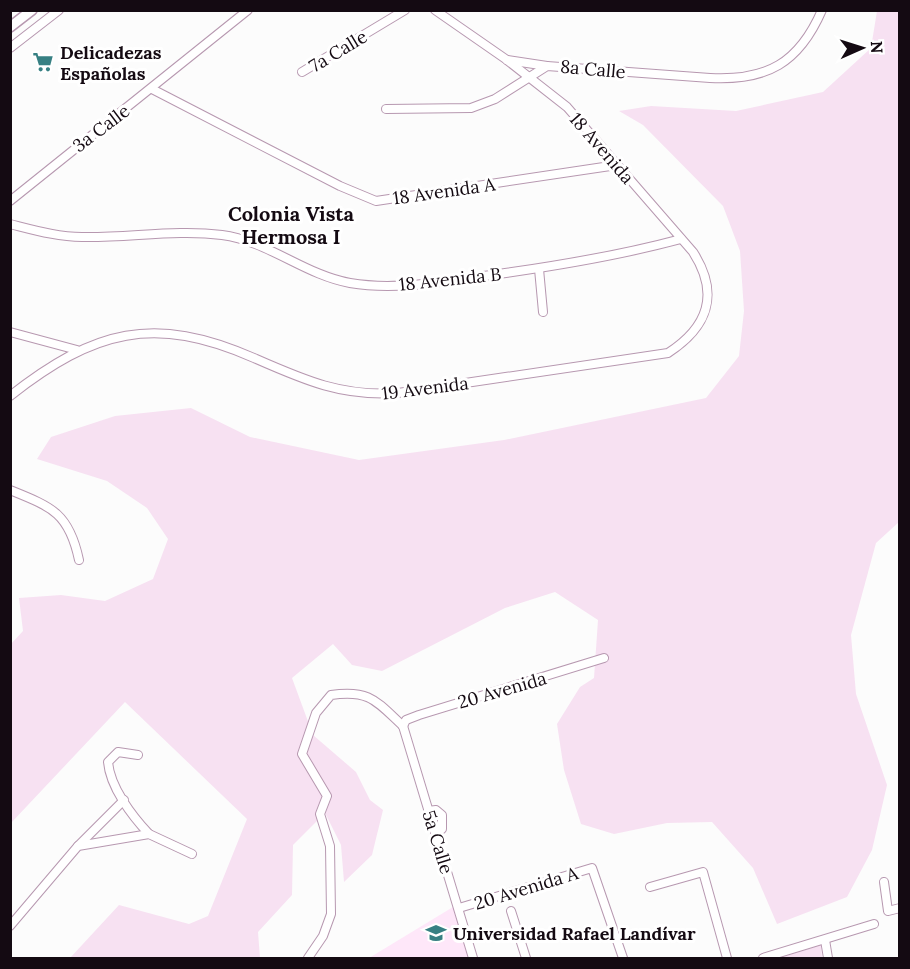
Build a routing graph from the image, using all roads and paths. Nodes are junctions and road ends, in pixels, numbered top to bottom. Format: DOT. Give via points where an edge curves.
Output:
graph roads {
  1 [pos="32,10"];
  2 [pos="59,10"];
  3 [pos="248,10"];
  4 [pos="405,10"];
  5 [pos="435,10"];
  6 [pos="822,10"];
  7 [pos="10,27"];
  8 [pos="10,48"];
  9 [pos="507,60"];
  10 [pos="547,66"];
  11 [pos="302,72"];
  12 [pos="529,78"];
  13 [pos="152,89"];
  14 [pos="386,109"];
  15 [pos="617,165"];
  16 [pos="10,201"];
  17 [pos="10,224"];
  18 [pos="681,239"];
  19 [pos="539,269"];
  20 [pos="543,312"];
  21 [pos="699,326"];
  22 [pos="10,332"];
  23 [pos="77,350"];
  24 [pos="10,396"];
  25 [pos="10,490"];
  26 [pos="79,560"];
  27 [pos="604,658"];
  28 [pos="403,726"];
  29 [pos="138,755"];
  30 [pos="124,800"];
  31 [pos="428,811"];
  32 [pos="149,834"];
  33 [pos="435,835"];
  34 [pos="78,846"];
  35 [pos="192,854"];
  36 [pos="884,882"];
  37 [pos="650,887"];
  38 [pos="459,908"];
  39 [pos="900,908"];
  40 [pos="511,911"];
  41 [pos="874,924"];
  42 [pos="10,926"];
  43 [pos="825,940"];
  44 [pos="308,958"];
  45 [pos="473,958"];
  46 [pos="526,958"];
  47 [pos="623,958"];
  48 [pos="727,958"];
  49 [pos="763,958"];
  50 [pos="828,958"];
  1 -- 7 [label="main road"];
  2 -- 8 [label="street"];
  3 -- 13 [label="street, 3a Calle"];
  4 -- 11 [label="street, 7a Calle"];
  5 -- 9 [label="street, 18 Avenida"];
  6 -- 10 [label="street, 8a Calle" via="812,34 794,56 774,69 734,79"];
  9 -- 10 [label="street"];
  9 -- 12 [label="street, 18 Avenida"];
  10 -- 12 [label="street, 8a Calle"];
  12 -- 14 [label="street, 8a Calle" via="495,99 471,108"];
  12 -- 15 [label="street, 18 Avenida" via="567,108"];
  13 -- 15 [label="street, 18 Avenida A" via="376,201"];
  13 -- 16 [label="street, 3a Calle"];
  15 -- 18 [label="street, 18 Avenida"];
  17 -- 19 [label="street, 18 Avenida B" via="82,237 224,235 349,283 412,286"];
  18 -- 19 [label="street, 18 Avenida B"];
  18 -- 21 [label="street, 18 Avenida" via="702,266 707,280 708,296"];
  19 -- 20 [label="street"];
  21 -- 23 [label="street, 19 Avenida" via="668,353 372,395 312,383 217,343 178,333 142,333"];
  22 -- 23 [label="street"];
  23 -- 24 [label="street, 19 Avenida"];
  25 -- 26 [label="street" via="57,512 74,537"];
  27 -- 28 [label="street, 20 Avenida" via="419,715 406,720"];
  28 -- 31 [label="street, 5a Calle"];
  28 -- 44 [label="street" via="378,701 347,692 331,694 316,713 302,754 327,796 320,814 330,846 331,914 324,936"];
  29 -- 30 [label="street" via="118,752 108,762"];
  30 -- 32 [label="street"];
  30 -- 34 [label="street"];
  31 -- 33 [label="street, 5a Calle"];
  31 -- 33 [label="street" via="436,810 442,815 442,829"];
  32 -- 34 [label="street"];
  32 -- 35 [label="street"];
  33 -- 38 [label="street, 5a Calle"];
  34 -- 42 [label="street"];
  36 -- 39 [label="street" via="888,911"];
  37 -- 48 [label="street" via="702,873"];
  38 -- 45 [label="street, 5a Calle"];
  38 -- 47 [label="street, 20 Avenida A" via="592,868"];
  40 -- 46 [label="street"];
  41 -- 43 [label="street"];
  43 -- 49 [label="street"];
  43 -- 50 [label="street"];
}
